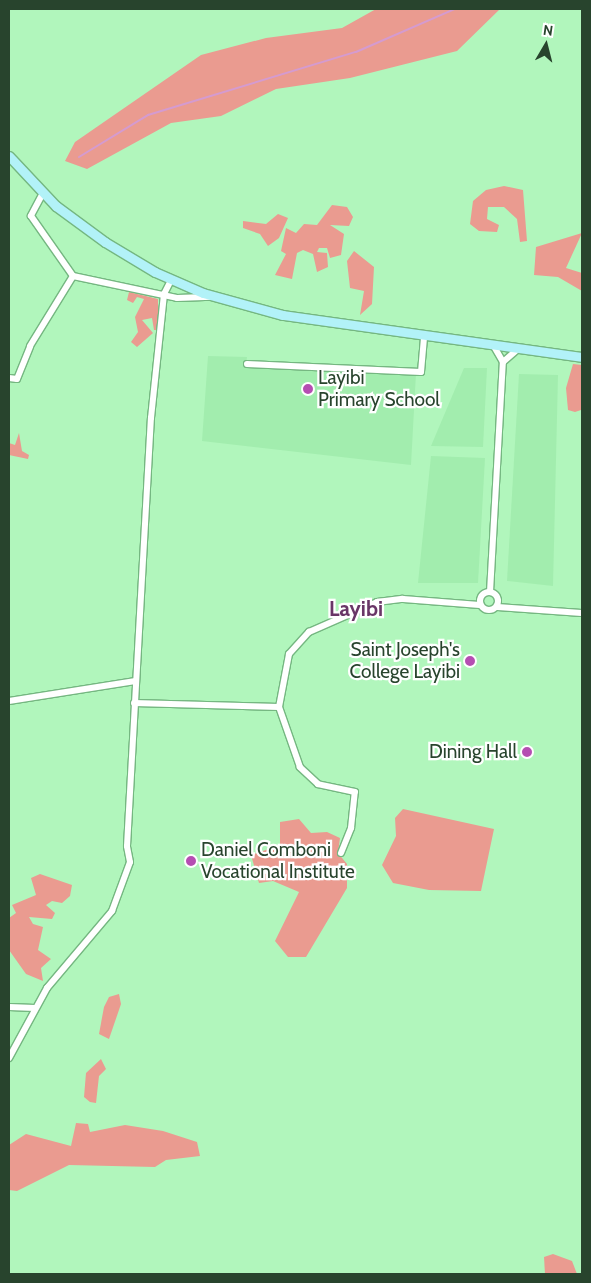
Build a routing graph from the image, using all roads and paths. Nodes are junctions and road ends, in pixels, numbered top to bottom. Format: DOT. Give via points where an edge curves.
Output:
graph roads {
  1 [pos="9,156"];
  2 [pos="43,194"];
  3 [pos="73,276"];
  4 [pos="171,280"];
  5 [pos="164,294"];
  6 [pos="214,297"];
  7 [pos="424,335"];
  8 [pos="493,344"];
  9 [pos="520,348"];
  10 [pos="582,357"];
  11 [pos="503,362"];
  12 [pos="247,364"];
  13 [pos="9,378"];
  14 [pos="490,592"];
  15 [pos="480,604"];
  16 [pos="497,607"];
  17 [pos="582,613"];
  18 [pos="135,681"];
  19 [pos="9,701"];
  20 [pos="134,703"];
  21 [pos="279,707"];
  22 [pos="341,853"];
  23 [pos="9,1006"];
  24 [pos="35,1008"];
  25 [pos="9,1058"];
  1 -- 2 [label="street"];
  2 -- 3 [label="street" via="30,216"];
  2 -- 4 [label="street" via="104,242"];
  3 -- 5 [label="street"];
  3 -- 13 [label="street" via="30,346 17,379"];
  4 -- 5 [label="street"];
  4 -- 6 [label="street"];
  5 -- 6 [label="street" via="187,299"];
  5 -- 18 [label="street" via="151,418"];
  6 -- 7 [label="street" via="274,313"];
  7 -- 8 [label="street"];
  7 -- 12 [label="street" via="422,372"];
  8 -- 9 [label="street"];
  8 -- 11 [label="street"];
  9 -- 10 [label="street"];
  9 -- 11 [label="street"];
  11 -- 14 [label="street"];
  14 -- 15 [label="street" via="480,598"];
  14 -- 16 [label="street" via="498,599"];
  15 -- 16 [label="street" via="488,610"];
  15 -- 21 [label="street" via="389,600 336,617 305,635 293,648"];
  16 -- 17 [label="street"];
  18 -- 19 [label="street"];
  18 -- 20 [label="street"];
  20 -- 21 [label="street"];
  20 -- 24 [label="street" via="127,870 111,912"];
  21 -- 22 [label="street" via="296,757 307,774 318,784 355,792 350,828"];
  23 -- 24 [label="street"];
  24 -- 25 [label="street"];
}
